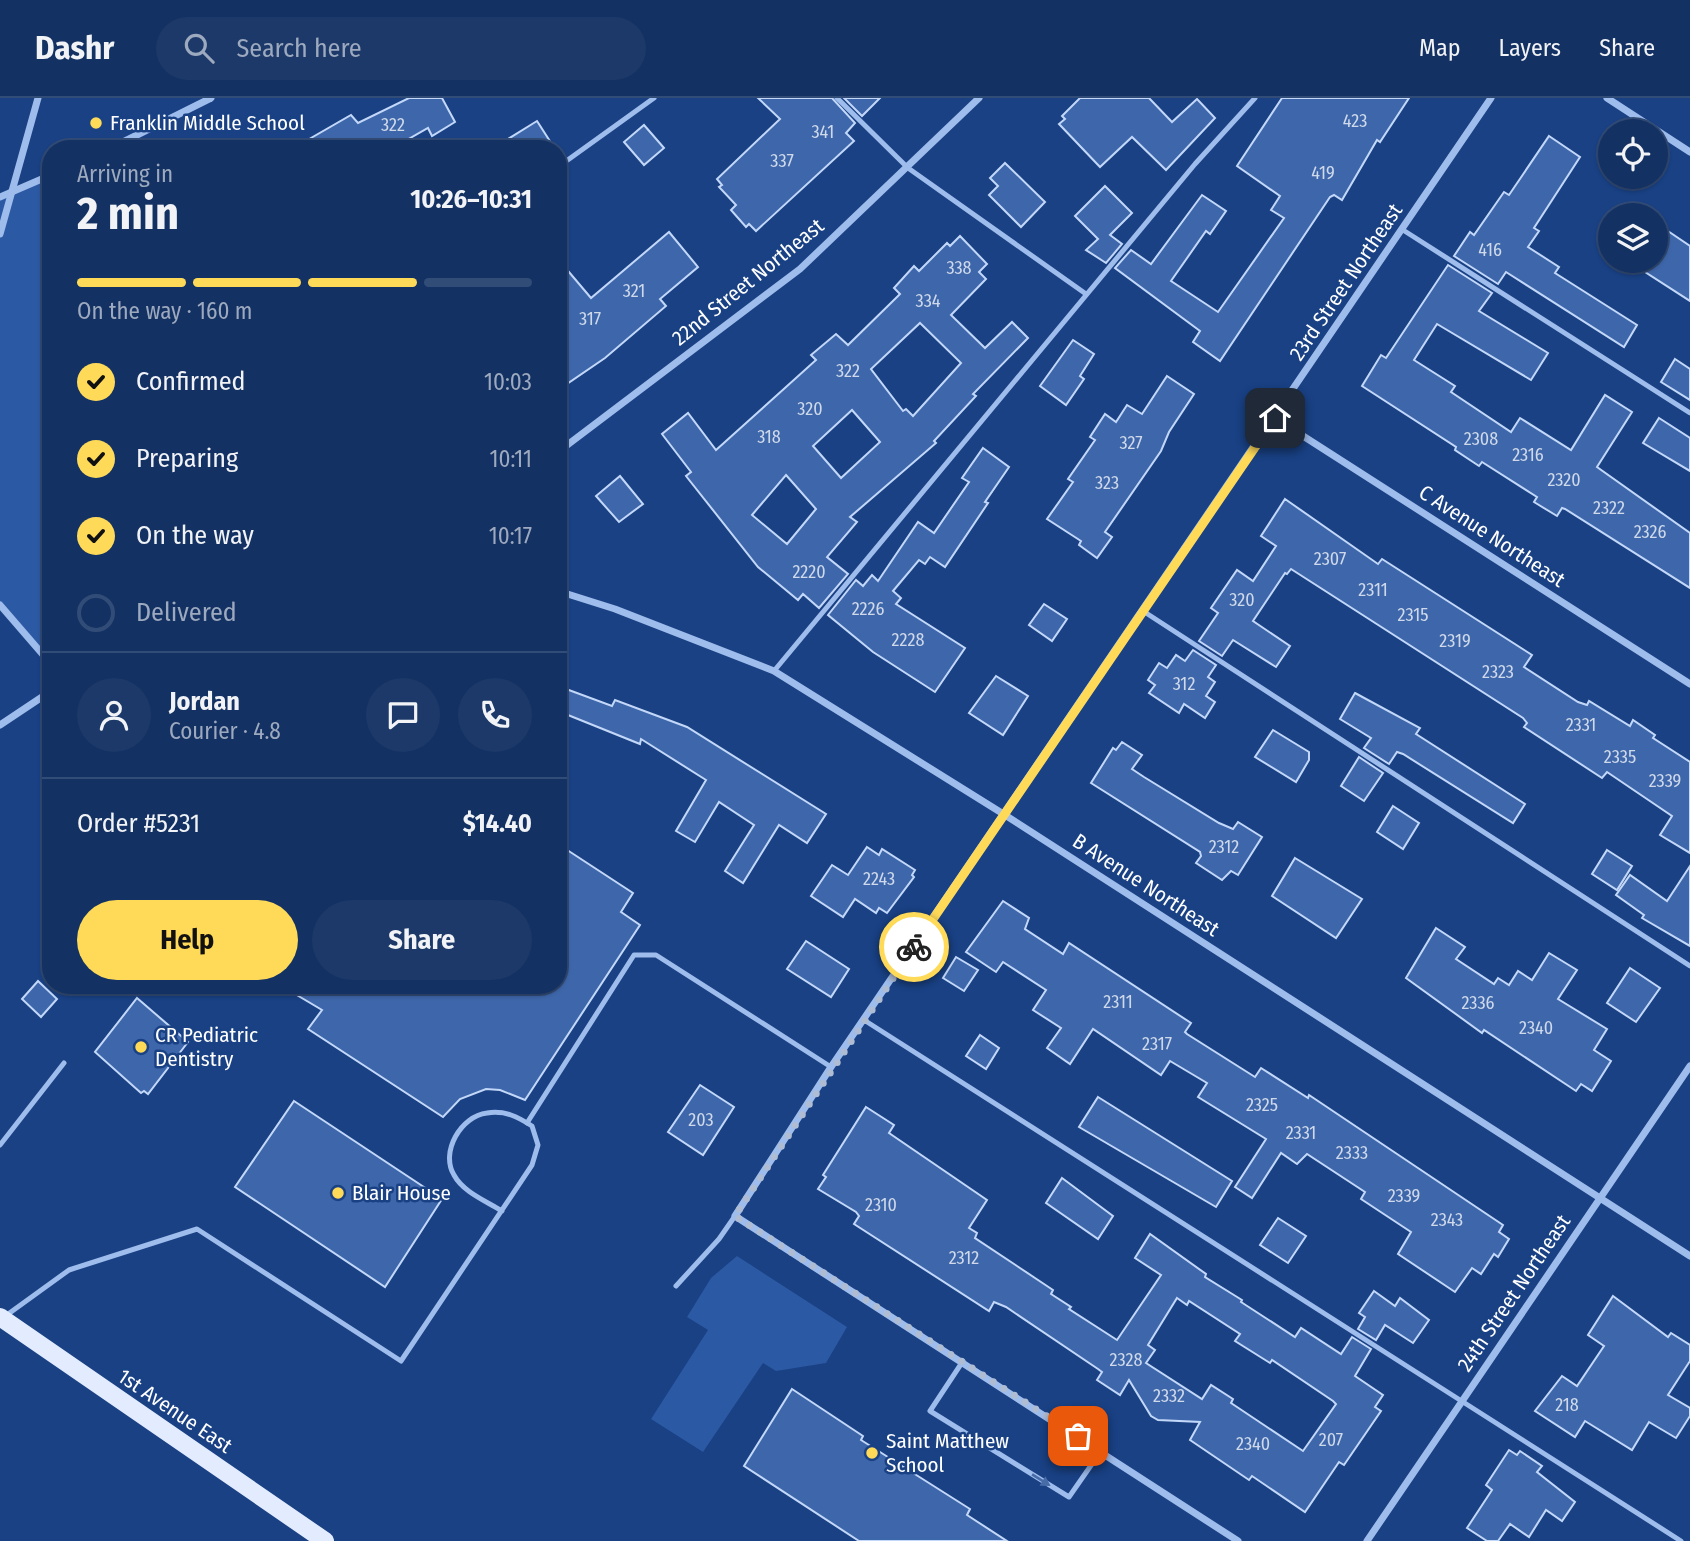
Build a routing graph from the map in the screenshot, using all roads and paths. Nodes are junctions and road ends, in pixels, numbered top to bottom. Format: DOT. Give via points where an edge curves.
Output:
graph roads {
  1 [pos="38,98"];
  2 [pos="211,98"];
  3 [pos="653,98"];
  4 [pos="837,98"];
  5 [pos="979,98"];
  6 [pos="1255,98"];
  7 [pos="1491,98"];
  8 [pos="1606,98"];
  9 [pos="127,140"];
  10 [pos="1690,152"];
  11 [pos="567,160"];
  12 [pos="908,168"];
  13 [pos="42,179"];
  14 [pos="12,191"];
  15 [pos="0,197"];
  16 [pos="1403,230"];
  17 [pos="0,234"];
  18 [pos="1086,294"];
  19 [pos="1690,413"];
  20 [pos="1275,418"];
  21 [pos="567,445"];
  22 [pos="567,594"];
  23 [pos="0,605"];
  24 [pos="1143,611"];
  25 [pos="42,654"];
  26 [pos="774,670"];
  27 [pos="1690,684"];
  28 [pos="42,697"];
  29 [pos="0,725"];
  30 [pos="1005,815"];
  31 [pos="1690,966"];
  32 [pos="864,1020"];
  33 [pos="64,1063"];
  34 [pos="1690,1066"];
  35 [pos="831,1067"];
  36 [pos="527,1123"];
  37 [pos="0,1145"];
  38 [pos="1600,1198"];
  39 [pos="502,1211"];
  40 [pos="735,1216"];
  41 [pos="1690,1256"];
  42 [pos="676,1286"];
  43 [pos="0,1319"];
  44 [pos="963,1361"];
  45 [pos="1462,1400"];
  46 [pos="1101,1451"];
  47 [pos="325,1541"];
  48 [pos="1238,1541"];
  49 [pos="1367,1541"];
  50 [pos="1681,1541"];
  1 -- 14 [label="street"];
  2 -- 9 [label="street"];
  3 -- 11 [label="lane"];
  4 -- 12 [label="lane"];
  5 -- 12 [label="street, 22nd Street Northeast"];
  6 -- 18 [label="lane"];
  7 -- 16 [label="street, 23rd Street Northeast"];
  8 -- 10 [label="street"];
  12 -- 18 [label="lane"];
  12 -- 21 [label="street, 22nd Street Northeast" via="800,269"];
  13 -- 14 [label="street"];
  14 -- 15 [label="street"];
  14 -- 17 [label="street"];
  16 -- 19 [label="lane"];
  16 -- 20 [label="street, 23rd Street Northeast"];
  18 -- 26 [label="lane"];
  20 -- 24 [label="street, 23rd Street Northeast"];
  20 -- 27 [label="street, C Avenue Northeast"];
  22 -- 26 [label="street, B Avenue Northeast"];
  23 -- 25 [label="street"];
  24 -- 30 [label="street, 23rd Street Northeast"];
  24 -- 31 [label="lane"];
  26 -- 30 [label="street, B Avenue Northeast"];
  28 -- 29 [label="street"];
  30 -- 32 [label="street, 23rd Street Northeast"];
  30 -- 38 [label="street, B Avenue Northeast"];
  32 -- 35 [label="street, 23rd Street Northeast"];
  32 -- 45 [label="lane"];
  33 -- 37 [label="lane"];
  34 -- 38 [label="street, 24th Street Northeast"];
  35 -- 36 [label="lane" via="656,955 634,955"];
  35 -- 40 [label="street, 23rd Street Northeast"];
  36 -- 39 [label="lane" via="538,1145 532,1165"];
  36 -- 39 [label="lane" via="512,1114 485,1112 461,1127 449,1150 453,1175"];
  38 -- 41 [label="street, B Avenue Northeast"];
  38 -- 45 [label="street, 24th Street Northeast"];
  39 -- 43 [label="lane" via="401,1361 197,1229 69,1270"];
  40 -- 42 [label="lane"];
  40 -- 44 [label="street"];
  43 -- 47 [label="main road, 1st Avenue East"];
  44 -- 46 [label="street"];
  44 -- 46 [label="lane, one-way" via="930,1411 1069,1497"];
  45 -- 49 [label="street, 24th Street Northeast"];
  45 -- 50 [label="lane"];
  46 -- 48 [label="street"];
}
